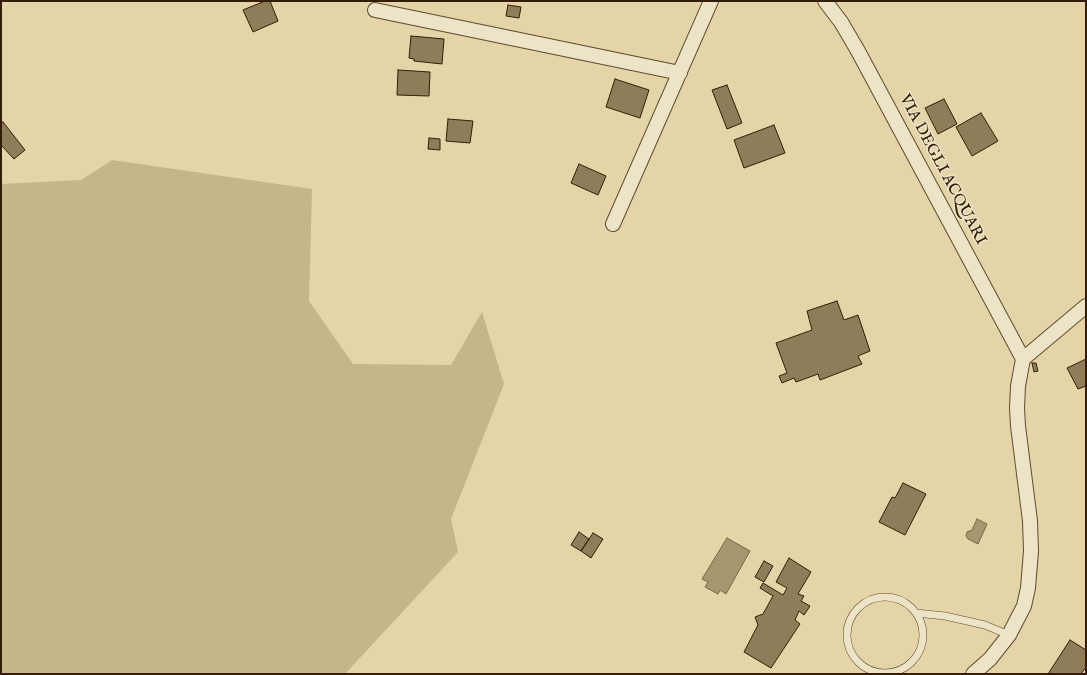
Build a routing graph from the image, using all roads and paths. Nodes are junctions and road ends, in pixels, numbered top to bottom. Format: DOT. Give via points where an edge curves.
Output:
graph roads {
  1 [pos="711,1"];
  2 [pos="825,1"];
  3 [pos="375,10"];
  4 [pos="680,73"];
  5 [pos="613,224"];
  6 [pos="1086,306"];
  7 [pos="1023,359"];
  8 [pos="916,613"];
  9 [pos="1009,635"];
  10 [pos="973,674"];
  1 -- 4 [label="street"];
  2 -- 7 [label="street, VIA DEGLI ACQUARI" via="858,50"];
  3 -- 4 [label="street"];
  4 -- 5 [label="street"];
  6 -- 7 [label="street"];
  7 -- 9 [label="street" via="1018,386 1017,417 1030,521 1030,579 1024,606"];
  8 -- 8 [label="lane" via="922,624 923,636 914,660 904,668 880,673 868,669 850,652 846,639 847,627 860,605 884,596 908,604"];
  8 -- 9 [label="lane" via="952,617 985,625"];
  9 -- 10 [label="street" via="990,659"];
}
